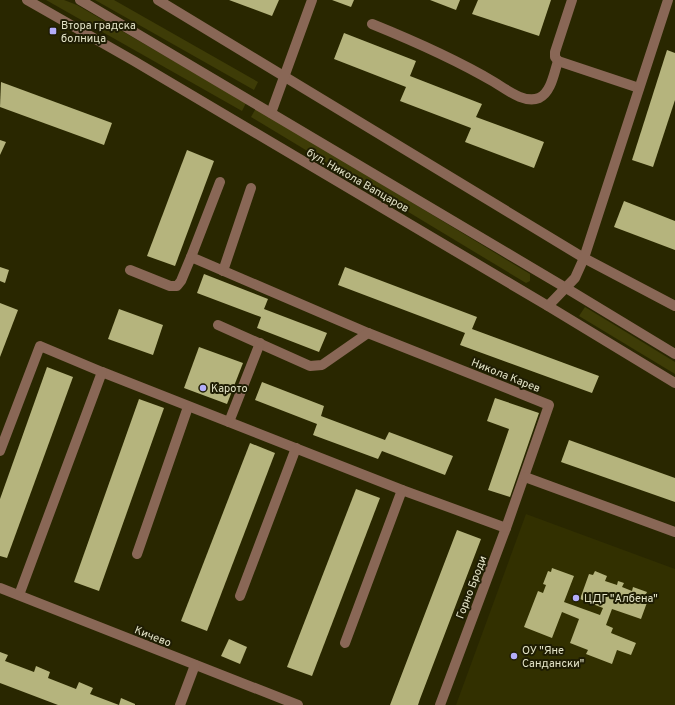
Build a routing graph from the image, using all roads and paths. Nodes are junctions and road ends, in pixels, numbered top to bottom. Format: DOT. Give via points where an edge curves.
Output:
graph roads {
  1 [pos="27,0"];
  2 [pos="80,0"];
  3 [pos="158,0"];
  4 [pos="312,0"];
  5 [pos="572,0"];
  6 [pos="668,0"];
  7 [pos="372,24"];
  8 [pos="558,61"];
  9 [pos="285,77"];
  10 [pos="640,88"];
  11 [pos="271,113"];
  12 [pos="220,182"];
  13 [pos="251,188"];
  14 [pos="191,257"];
  15 [pos="584,258"];
  16 [pos="130,270"];
  17 [pos="223,271"];
  18 [pos="566,288"];
  19 [pos="548,306"];
  20 [pos="675,306"];
  21 [pos="218,325"];
  22 [pos="368,333"];
  23 [pos="260,343"];
  24 [pos="675,354"];
  25 [pos="102,372"];
  26 [pos="675,383"];
  27 [pos="188,406"];
  28 [pos="229,422"];
  29 [pos="296,448"];
  30 [pos="0,451"];
  31 [pos="525,477"];
  32 [pos="402,490"];
  33 [pos="506,528"];
  34 [pos="675,532"];
  35 [pos="137,554"];
  36 [pos="0,588"];
  37 [pos="19,595"];
  38 [pos="240,596"];
  39 [pos="345,643"];
  40 [pos="195,665"];
  41 [pos="180,705"];
  42 [pos="298,705"];
  43 [pos="440,705"];
  1 -- 19 [label="street, бул. Никола Вапцаров"];
  2 -- 11 [label="street, бул. Никола Вапцаров"];
  3 -- 9 [label="street"];
  4 -- 9 [label="street"];
  5 -- 8 [label="street" via="555,52"];
  6 -- 10 [label="street"];
  7 -- 8 [label="street" via="428,47 528,100 544,95"];
  8 -- 10 [label="street"];
  9 -- 11 [label="street"];
  9 -- 15 [label="street"];
  10 -- 15 [label="street"];
  11 -- 18 [label="street, бул. Никола Вапцаров"];
  12 -- 14 [label="street"];
  13 -- 17 [label="street"];
  14 -- 16 [label="street" via="177,286 170,286"];
  14 -- 17 [label="street, Никола Карев"];
  15 -- 18 [label="street" via="576,278"];
  15 -- 20 [label="street"];
  17 -- 22 [label="street, Никола Карев"];
  18 -- 19 [label="street"];
  18 -- 24 [label="street, бул. Никола Вапцаров"];
  19 -- 26 [label="street, бул. Никола Вапцаров"];
  21 -- 23 [label="street"];
  22 -- 23 [label="street" via="322,365 310,366"];
  22 -- 31 [label="street, Никола Карев" via="549,405"];
  23 -- 28 [label="street"];
  25 -- 27 [label="street"];
  25 -- 30 [label="street" via="40,346"];
  25 -- 37 [label="street"];
  27 -- 28 [label="street"];
  27 -- 35 [label="street"];
  28 -- 29 [label="street"];
  29 -- 32 [label="street"];
  29 -- 38 [label="street"];
  31 -- 33 [label="street, Горно Броди"];
  31 -- 34 [label="street"];
  32 -- 33 [label="street"];
  32 -- 39 [label="street"];
  33 -- 43 [label="street, Горно Броди"];
  36 -- 37 [label="street, Кичево"];
  37 -- 40 [label="street, Кичево"];
  40 -- 41 [label="street"];
  40 -- 42 [label="street, Кичево"];
}
